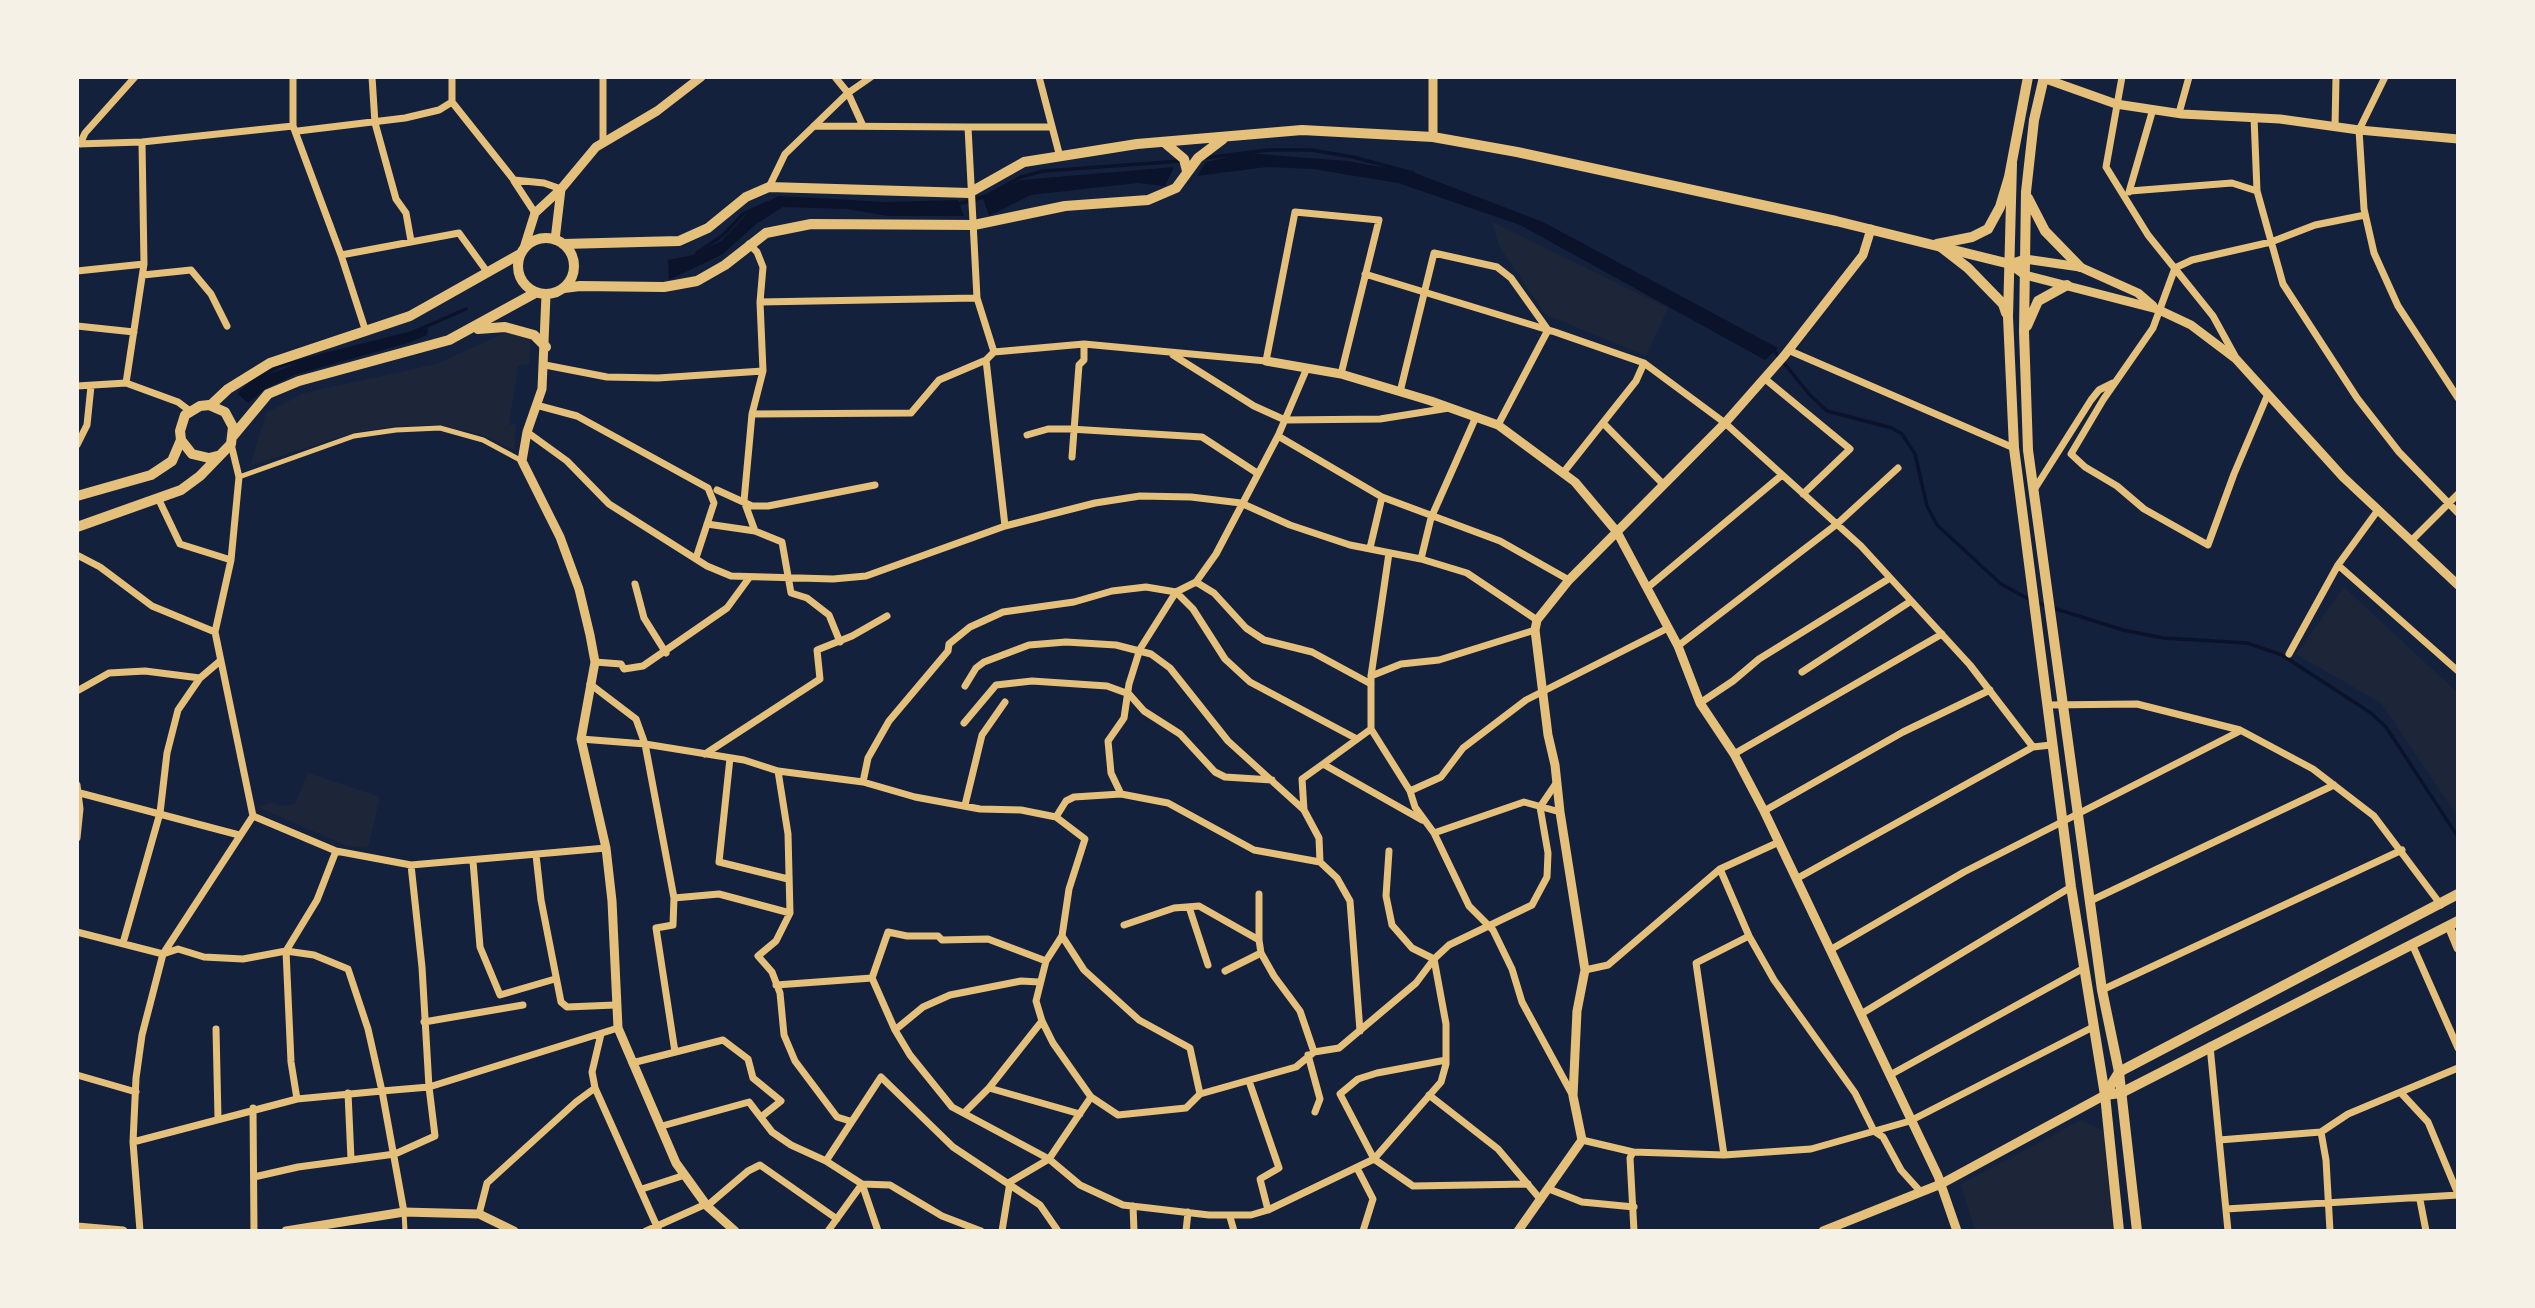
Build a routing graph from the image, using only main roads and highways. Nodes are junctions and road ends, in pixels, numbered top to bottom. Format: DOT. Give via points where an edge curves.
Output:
graph roads {
  1 [pos="2028,77"];
  2 [pos="2044,77"];
  3 [pos="1224,139"];
  4 [pos="1163,142"];
  5 [pos="2012,163"];
  6 [pos="1187,171"];
  7 [pos="2026,192"];
  8 [pos="559,242"];
  9 [pos="1937,244"];
  10 [pos="522,251"];
  11 [pos="2010,264"];
  12 [pos="2080,267"];
  13 [pos="2067,285"];
  14 [pos="564,288"];
  15 [pos="541,294"];
  16 [pos="2008,317"];
  17 [pos="474,329"];
  18 [pos="2024,331"];
  19 [pos="546,347"];
  20 [pos="211,405"];
  21 [pos="181,440"];
  22 [pos="232,440"];
  23 [pos="217,456"];
  24 [pos="77,496"];
  25 [pos="77,527"];
  26 [pos="2458,894"];
  27 [pos="2453,924"];
  28 [pos="2119,1072"];
  29 [pos="2121,1093"];
  30 [pos="2105,1095"];
  31 [pos="2119,1231"];
  32 [pos="2137,1231"];
  1 -- 5 [label="main road"];
  2 -- 7 [label="main road"];
  3 -- 4 [label="main road"];
  3 -- 6 [label="main road"];
  3 -- 9 [label="main road" via="1302,130 1433,137"];
  4 -- 6 [label="main road" via="1184,159"];
  4 -- 8 [label="main road" via="1024,162 969,193 769,187 746,197 708,228 679,241"];
  5 -- 9 [label="main road" via="2000,207 1988,229"];
  5 -- 11 [label="main road"];
  6 -- 14 [label="main road" via="1176,188 1148,200 1065,206 974,225 811,224 765,233 697,281 664,287"];
  7 -- 12 [label="main road" via="2045,231"];
  7 -- 18 [label="main road"];
  8 -- 10 [label="main road" via="538,239"];
  8 -- 14 [label="main road" via="569,250 574,266"];
  9 -- 11 [label="main road"];
  9 -- 16 [label="main road" via="1986,286"];
  10 -- 15 [label="main road" via="517,272 521,281"];
  10 -- 20 [label="main road" via="410,316 270,363"];
  11 -- 16 [label="main road"];
  13 -- 18 [label="main road" via="2038,301"];
  14 -- 15 [label="main road"];
  15 -- 17 [label="main road"];
  16 -- 30 [label="main road" via="2014,448 2071,887"];
  17 -- 19 [label="main road" via="505,327 534,335"];
  17 -- 22 [label="main road" via="424,349 299,381 268,394"];
  18 -- 28 [label="main road" via="2033,491 2102,990"];
  20 -- 21 [label="main road" via="190,411 181,423"];
  20 -- 22 [label="main road" via="231,419"];
  21 -- 23 [label="main road" via="192,454"];
  21 -- 24 [label="main road" via="172,461 151,475"];
  22 -- 23 [label="main road"];
  23 -- 25 [label="main road" via="181,490"];
  26 -- 28 [label="main road"];
  27 -- 29 [label="main road"];
  28 -- 29 [label="main road"];
  28 -- 30 [label="main road"];
  29 -- 30 [label="main road"];
  29 -- 32 [label="main road"];
  30 -- 31 [label="main road"];
}
